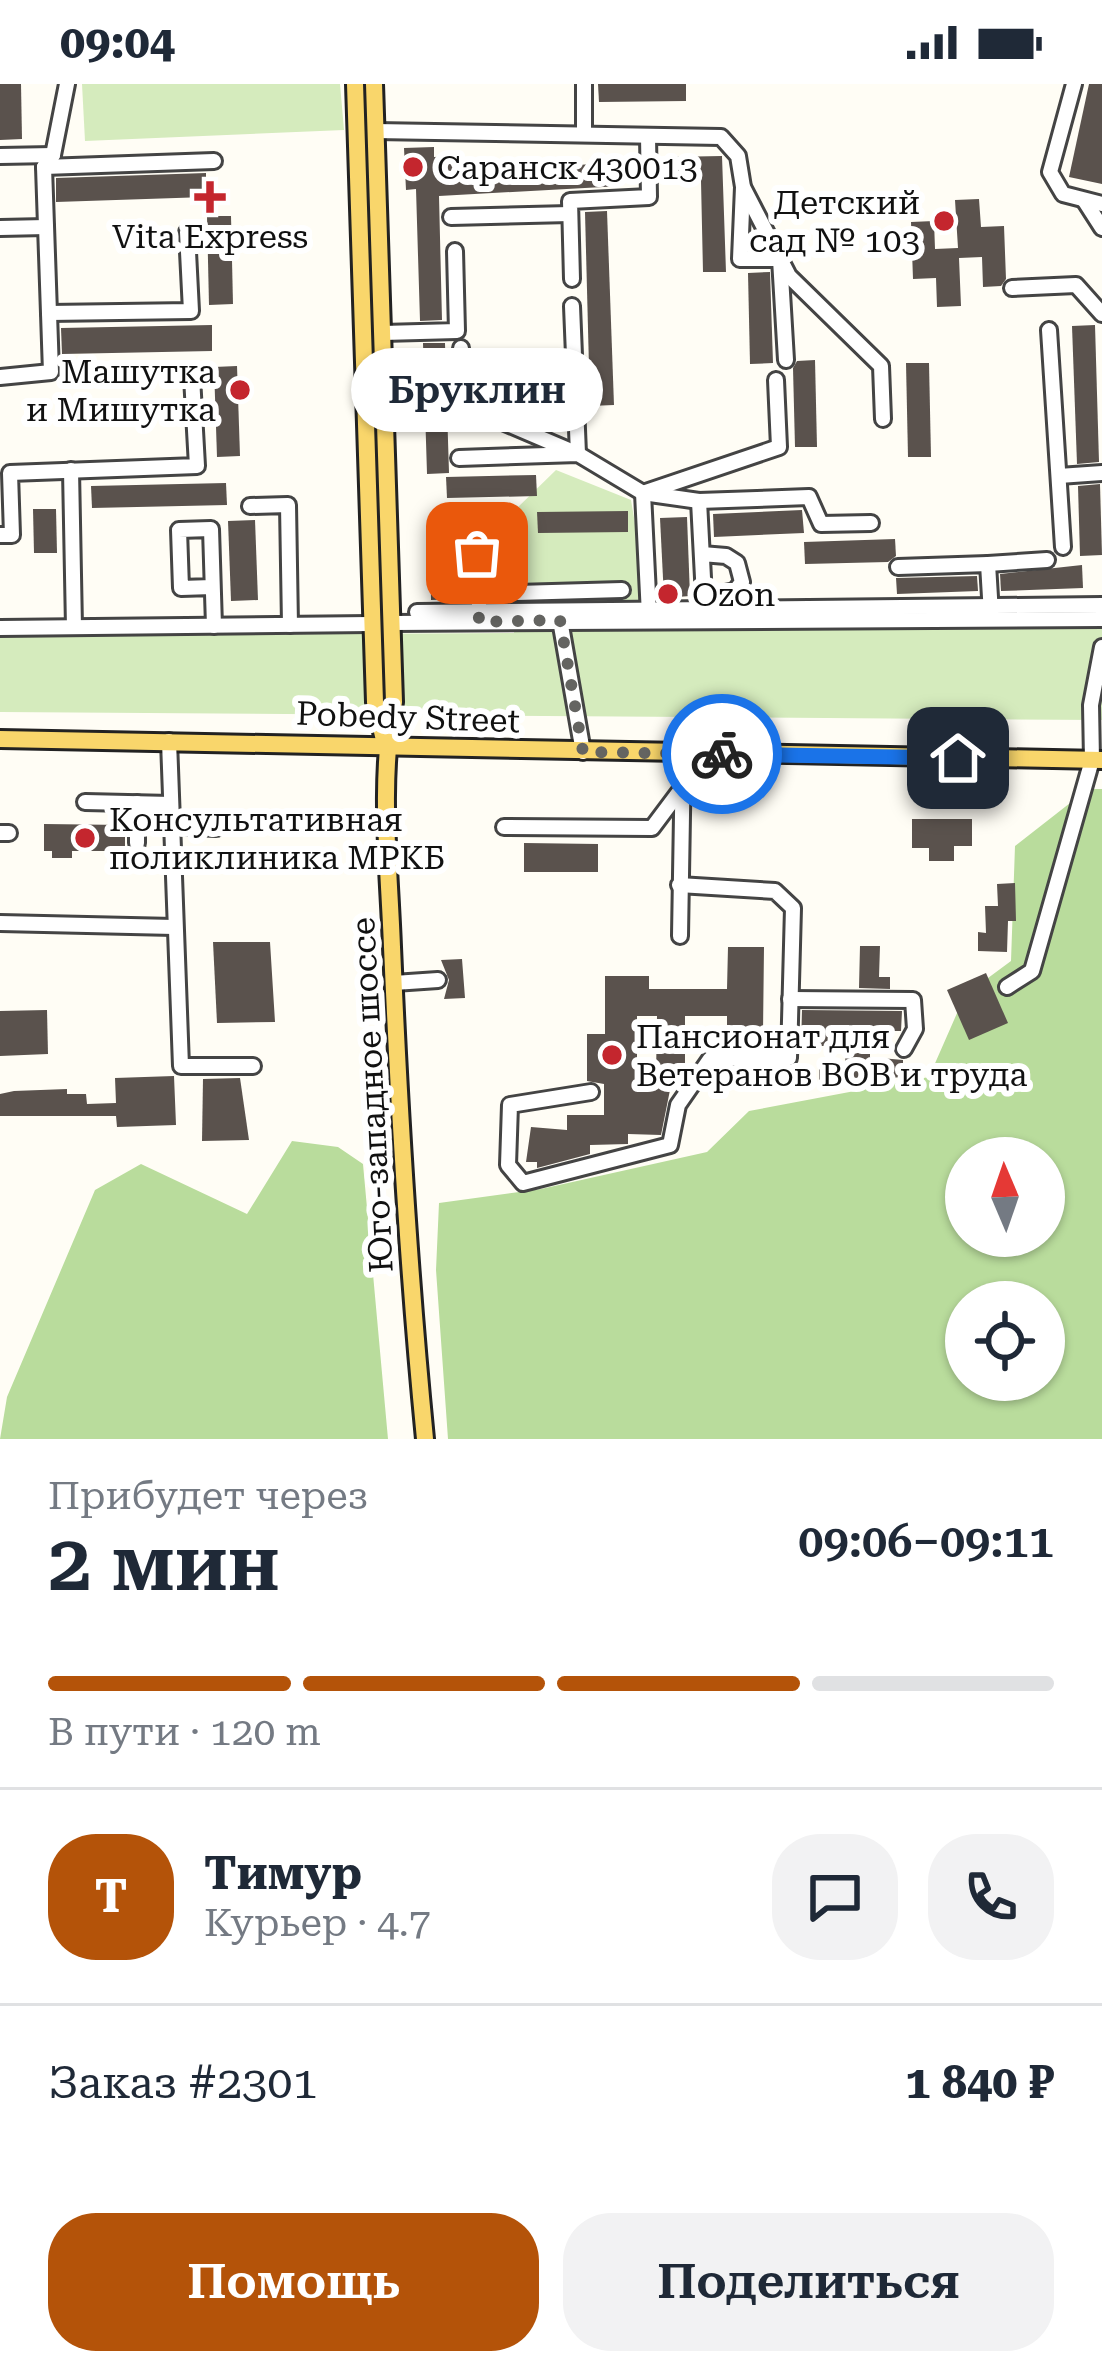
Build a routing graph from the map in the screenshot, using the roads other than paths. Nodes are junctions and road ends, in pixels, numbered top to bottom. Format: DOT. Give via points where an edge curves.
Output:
graph roads {
  1 [pos="67,84"];
  2 [pos="355,84"];
  3 [pos="374,84"];
  4 [pos="584,84"];
  5 [pos="1074,84"];
  6 [pos="366,131"];
  7 [pos="584,133"];
  8 [pos="648,136"];
  9 [pos="0,156"];
  10 [pos="49,161"];
  11 [pos="214,161"];
  12 [pos="743,187"];
  13 [pos="1084,200"];
  14 [pos="1102,204"];
  15 [pos="570,214"];
  16 [pos="451,217"];
  17 [pos="46,227"];
  18 [pos="0,228"];
  19 [pos="1102,228"];
  20 [pos="187,232"];
  21 [pos="455,250"];
  22 [pos="780,259"];
  23 [pos="572,279"];
  24 [pos="1012,288"];
  25 [pos="572,306"];
  26 [pos="50,314"];
  27 [pos="1102,314"];
  28 [pos="1049,330"];
  29 [pos="382,333"];
  30 [pos="461,348"];
  31 [pos="786,360"];
  32 [pos="0,377"];
  33 [pos="192,377"];
  34 [pos="776,380"];
  35 [pos="883,419"];
  36 [pos="578,454"];
  37 [pos="459,458"];
  38 [pos="71,470"];
  39 [pos="1102,473"];
  40 [pos="1059,476"];
  41 [pos="643,494"];
  42 [pos="699,501"];
  43 [pos="250,506"];
  44 [pos="476,522"];
  45 [pos="871,524"];
  46 [pos="0,535"];
  47 [pos="1063,547"];
  48 [pos="702,554"];
  49 [pos="1047,560"];
  50 [pos="988,564"];
  51 [pos="898,567"];
  52 [pos="212,587"];
  53 [pos="622,590"];
  54 [pos="1102,605"];
  55 [pos="479,609"];
  56 [pos="417,612"];
  57 [pos="649,613"];
  58 [pos="991,614"];
  59 [pos="560,620"];
  60 [pos="1102,620"];
  61 [pos="392,623"];
  62 [pos="371,624"];
  63 [pos="290,625"];
  64 [pos="214,626"];
  65 [pos="74,627"];
  66 [pos="0,628"];
  67 [pos="1102,647"];
  68 [pos="0,740"];
  69 [pos="169,741"];
  70 [pos="386,747"];
  71 [pos="583,752"];
  72 [pos="682,754"];
  73 [pos="1097,760"];
  74 [pos="682,788"];
  75 [pos="86,802"];
  76 [pos="137,803"];
  77 [pos="170,804"];
  78 [pos="171,826"];
  79 [pos="504,827"];
  80 [pos="216,828"];
  81 [pos="137,843"];
  82 [pos="679,885"];
  83 [pos="0,923"];
  84 [pos="175,928"];
  85 [pos="680,936"];
  86 [pos="438,980"];
  87 [pos="394,983"];
  88 [pos="1007,987"];
  89 [pos="790,999"];
  90 [pos="904,1049"];
  91 [pos="253,1066"];
  92 [pos="591,1092"];
  93 [pos="425,1439"];
  1 -- 10 [label="street"];
  2 -- 6 [label="main road"];
  3 -- 6 [label="main road"];
  4 -- 7 [label="street"];
  5 -- 13 [label="street" via="1050,172 1063,194"];
  6 -- 7 [label="street"];
  6 -- 29 [label="main road"];
  6 -- 62 [label="main road"];
  7 -- 8 [label="street"];
  8 -- 12 [label="street" via="721,137 738,156"];
  8 -- 15 [label="street" via="649,197 570,201"];
  9 -- 10 [label="street"];
  10 -- 11 [label="street"];
  10 -- 17 [label="street"];
  12 -- 22 [label="street"];
  12 -- 22 [label="street" via="740,259"];
  13 -- 14 [label="street"];
  13 -- 19 [label="street"];
  15 -- 16 [label="street"];
  15 -- 23 [label="street"];
  17 -- 18 [label="street"];
  17 -- 26 [label="street"];
  20 -- 26 [label="street" via="191,311"];
  21 -- 29 [label="street" via="457,331"];
  22 -- 31 [label="street"];
  22 -- 35 [label="street" via="881,366"];
  24 -- 27 [label="street" via="1076,285"];
  25 -- 36 [label="street"];
  26 -- 32 [label="street" via="50,372"];
  28 -- 40 [label="street"];
  29 -- 61 [label="main road"];
  30 -- 36 [label="street" via="463,405"];
  33 -- 38 [label="street" via="197,466"];
  34 -- 41 [label="street" via="779,447"];
  36 -- 37 [label="street"];
  36 -- 41 [label="street"];
  38 -- 46 [label="street" via="10,473 12,535"];
  38 -- 65 [label="street"];
  39 -- 40 [label="street"];
  40 -- 47 [label="street"];
  41 -- 42 [label="street"];
  41 -- 57 [label="street"];
  42 -- 45 [label="street" via="809,497 820,524"];
  42 -- 48 [label="street"];
  43 -- 63 [label="street" via="288,506"];
  44 -- 55 [label="street"];
  49 -- 50 [label="street"];
  50 -- 51 [label="street"];
  50 -- 58 [label="street"];
  52 -- 52 [label="street" via="211,530 179,530 181,588"];
  52 -- 64 [label="street"];
  53 -- 55 [label="street"];
  54 -- 58 [label="street"];
  55 -- 56 [label="street"];
  55 -- 57 [label="street"];
  55 -- 59 [label="street"];
  55 -- 61 [label="street"];
  57 -- 58 [label="street"];
  57 -- 59 [label="street"];
  58 -- 60 [label="street"];
  59 -- 71 [label="street"];
  61 -- 62 [label="main road"];
  61 -- 70 [label="main road"];
  62 -- 63 [label="street"];
  62 -- 70 [label="main road"];
  63 -- 64 [label="street"];
  64 -- 65 [label="street"];
  65 -- 66 [label="street"];
  67 -- 73 [label="street" via="1091,705"];
  68 -- 69 [label="main road, Pobedy Street"];
  69 -- 70 [label="main road, Pobedy Street"];
  69 -- 77 [label="street"];
  70 -- 71 [label="main road, Pobedy Street"];
  70 -- 87 [label="main road, Юго-западное шоссе"];
  71 -- 72 [label="main road, Pobedy Street"];
  72 -- 73 [label="main road, Pobedy Street"];
  72 -- 74 [label="street"];
  73 -- 88 [label="street" via="1032,970"];
  74 -- 79 [label="street" via="652,828"];
  74 -- 82 [label="street"];
  75 -- 76 [label="street"];
  76 -- 77 [label="street"];
  76 -- 81 [label="street"];
  77 -- 78 [label="street"];
  78 -- 80 [label="street"];
  78 -- 84 [label="street"];
  82 -- 85 [label="street"];
  82 -- 89 [label="street" via="775,891 793,908"];
  83 -- 84 [label="street"];
  84 -- 91 [label="street" via="181,1066"];
  86 -- 87 [label="street"];
  87 -- 93 [label="main road, Юго-западное шоссе"];
  89 -- 90 [label="street" via="913,1000 915,1029"];
  89 -- 92 [label="street" via="788,1058 710,1059 678,1105 670,1145 523,1183 508,1165 509,1105"];
}
